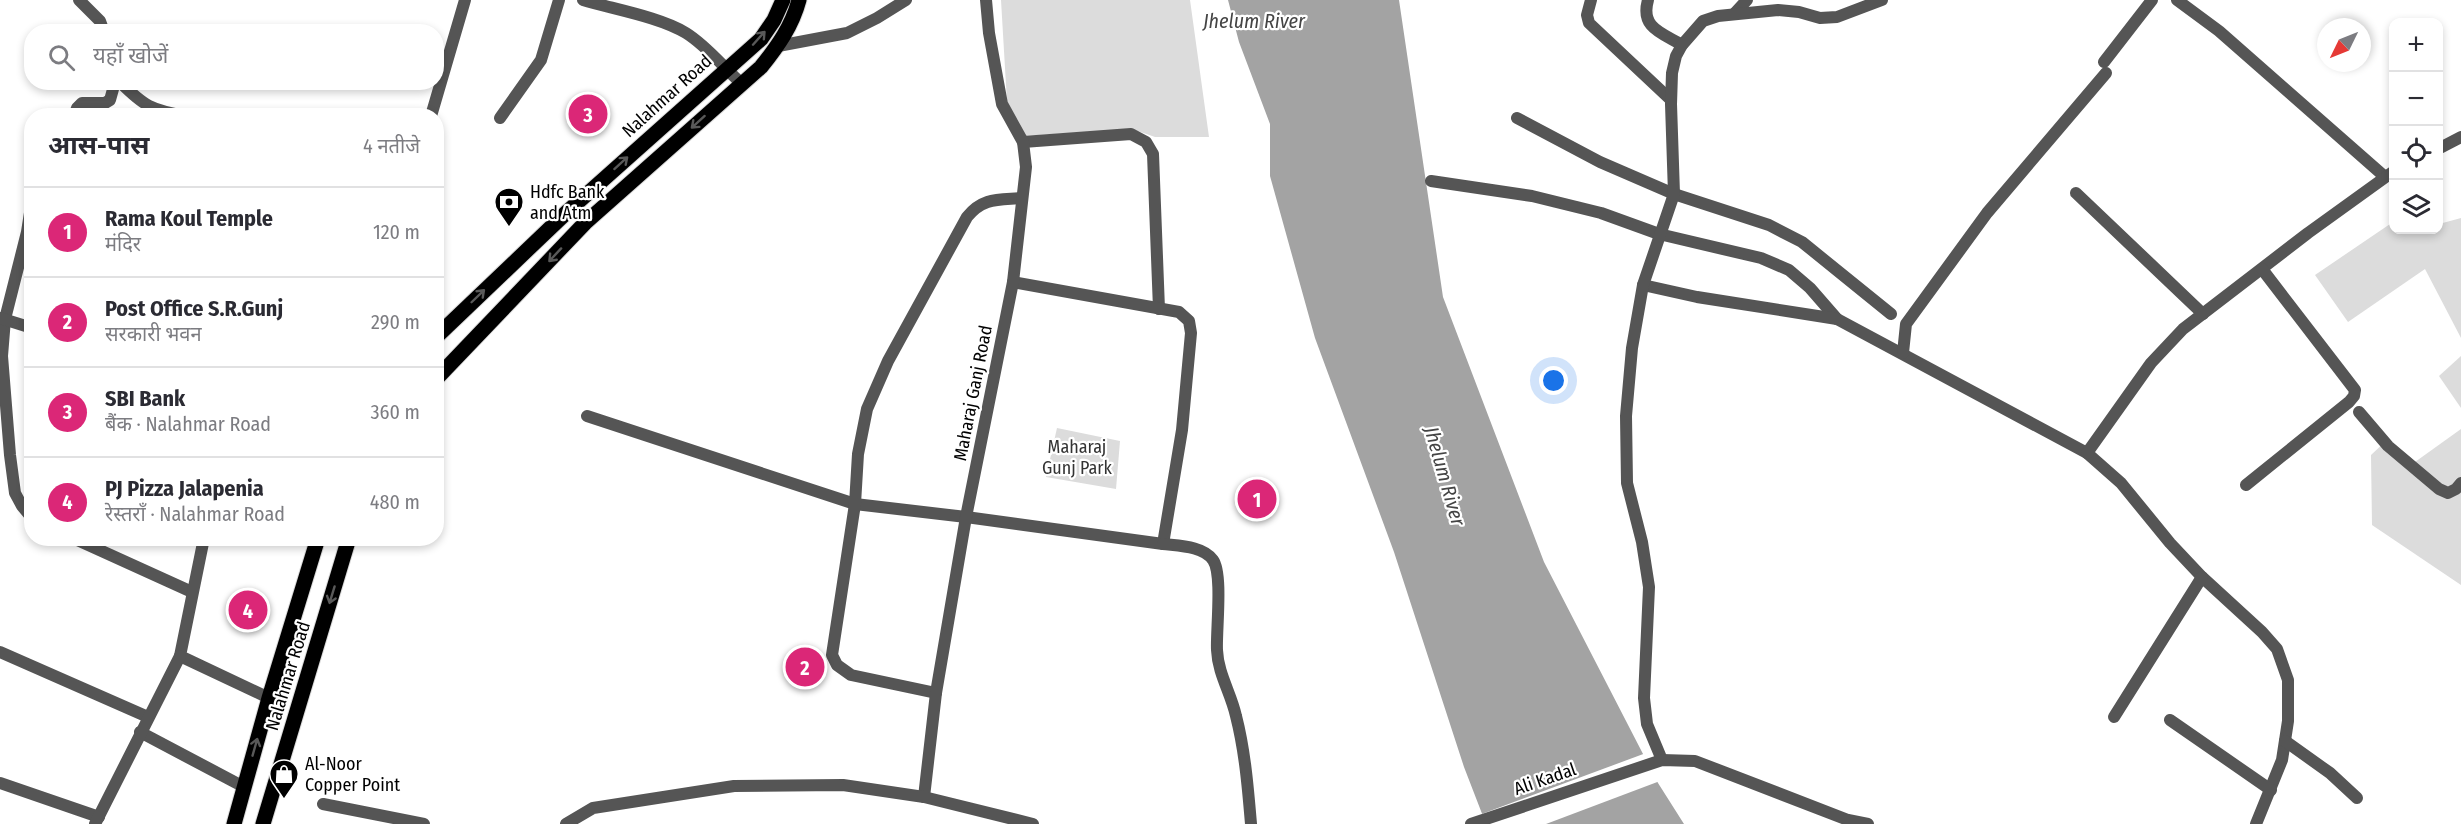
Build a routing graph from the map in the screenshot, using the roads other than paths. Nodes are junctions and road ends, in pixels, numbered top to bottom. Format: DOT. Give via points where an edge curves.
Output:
graph roads {
  1 [pos="79,0"];
  2 [pos="465,0"];
  3 [pos="559,0"];
  4 [pos="583,0"];
  5 [pos="783,0"];
  6 [pos="799,0"];
  7 [pos="906,0"];
  8 [pos="986,0"];
  9 [pos="1591,0"];
  10 [pos="1648,0"];
  11 [pos="1746,0"];
  12 [pos="1882,0"];
  13 [pos="2152,0"];
  14 [pos="2177,0"];
  15 [pos="1734,14"];
  16 [pos="101,24"];
  17 [pos="1682,45"];
  18 [pos="778,46"];
  19 [pos="726,70"];
  20 [pos="444,72"];
  21 [pos="742,84"];
  22 [pos="113,90"];
  23 [pos="128,90"];
  24 [pos="439,90"];
  25 [pos="1671,100"];
  26 [pos="77,108"];
  27 [pos="152,108"];
  28 [pos="433,108"];
  29 [pos="500,118"];
  30 [pos="1517,118"];
  31 [pos="2461,137"];
  32 [pos="1023,142"];
  33 [pos="2443,146"];
  34 [pos="2389,173"];
  35 [pos="1431,181"];
  36 [pos="2076,193"];
  37 [pos="1674,194"];
  38 [pos="1022,198"];
  39 [pos="1659,234"];
  40 [pos="24,242"];
  41 [pos="2262,269"];
  42 [pos="1013,282"];
  43 [pos="1643,285"];
  44 [pos="1159,309"];
  45 [pos="1891,314"];
  46 [pos="2203,314"];
  47 [pos="2,318"];
  48 [pos="1837,319"];
  49 [pos="24,325"];
  50 [pos="444,329"];
  51 [pos="1903,352"];
  52 [pos="444,371"];
  53 [pos="2359,412"];
  54 [pos="587,416"];
  55 [pos="2086,453"];
  56 [pos="2461,483"];
  57 [pos="2246,485"];
  58 [pos="855,504"];
  59 [pos="24,508"];
  60 [pos="966,517"];
  61 [pos="1163,544"];
  62 [pos="91,546"];
  63 [pos="202,546"];
  64 [pos="316,546"];
  65 [pos="347,546"];
  66 [pos="2202,578"];
  67 [pos="192,592"];
  68 [pos="0,652"];
  69 [pos="180,656"];
  70 [pos="936,693"];
  71 [pos="269,698"];
  72 [pos="148,717"];
  73 [pos="2114,717"];
  74 [pos="2170,720"];
  75 [pos="140,732"];
  76 [pos="2285,741"];
  77 [pos="1662,760"];
  78 [pos="0,783"];
  79 [pos="244,787"];
  80 [pos="2271,790"];
  81 [pos="924,797"];
  82 [pos="2357,798"];
  83 [pos="323,804"];
  84 [pos="97,820"];
  85 [pos="234,824"];
  86 [pos="263,824"];
  87 [pos="424,824"];
  88 [pos="566,824"];
  89 [pos="1033,824"];
  90 [pos="1251,824"];
  91 [pos="1471,824"];
  92 [pos="1868,824"];
  93 [pos="2256,824"];
  1 -- 16 [label="street"];
  2 -- 20 [label="street"];
  3 -- 29 [label="street" via="540,60"];
  4 -- 19 [label="street" via="678,28 698,41"];
  19 -- 5 [label="main road, Nalahmar Road, one-way" via="761,39"];
  6 -- 18 [label="main road" via="794,19"];
  7 -- 18 [label="street" via="847,33"];
  8 -- 32 [label="street, Maharaj Ganj Road" via="1002,104"];
  9 -- 25 [label="street" via="1589,23"];
  10 -- 17 [label="street" via="1645,11 1649,23"];
  11 -- 15 [label="street"];
  12 -- 15 [label="street" via="1838,17 1820,18 1778,10"];
  13 -- 51 [label="street" via="2105,67 1987,213 1906,324"];
  14 -- 34 [label="street"];
  15 -- 17 [label="street" via="1703,21"];
  17 -- 25 [label="street" via="1672,73"];
  18 -- 21 [label="main road"];
  19 -- 21 [label="street"];
  50 -- 19 [label="main road, Nalahmar Road, one-way" via="568,211"];
  21 -- 52 [label="main road, one-way" via="585,223"];
  22 -- 26 [label="street" via="105,103 82,103"];
  23 -- 27 [label="street" via="141,104"];
  24 -- 28 [label="street"];
  25 -- 37 [label="street"];
  30 -- 37 [label="street" via="1600,162"];
  31 -- 33 [label="street"];
  32 -- 38 [label="street, Maharaj Ganj Road" via="1026,167"];
  32 -- 44 [label="street" via="1131,134 1146,142 1153,154"];
  34 -- 41 [label="street"];
  35 -- 39 [label="street" via="1532,196 1601,213"];
  36 -- 46 [label="street"];
  37 -- 39 [label="street"];
  37 -- 45 [label="street" via="1759,221 1802,242"];
  38 -- 42 [label="street, Maharaj Ganj Road"];
  38 -- 58 [label="street" via="989,200 976,206 956,236 888,361 867,409 858,454"];
  39 -- 43 [label="street"];
  39 -- 48 [label="street" via="1761,258 1790,270"];
  40 -- 47 [label="street"];
  41 -- 46 [label="street"];
  41 -- 57 [label="street" via="2355,390 2349,402"];
  42 -- 44 [label="street"];
  42 -- 60 [label="street, Maharaj Ganj Road"];
  43 -- 48 [label="street"];
  43 -- 77 [label="street" via="1626,416 1628,483 1649,587 1644,698 1647,724"];
  44 -- 61 [label="street" via="1179,312 1189,321 1191,333 1182,430"];
  46 -- 55 [label="street" via="2151,363"];
  47 -- 49 [label="street"];
  47 -- 59 [label="street" via="11,464 15,493"];
  48 -- 51 [label="street"];
  51 -- 55 [label="street"];
  53 -- 56 [label="street" via="2388,446 2439,489 2448,493"];
  54 -- 58 [label="street"];
  55 -- 66 [label="street" via="2121,483"];
  58 -- 60 [label="street"];
  58 -- 70 [label="street" via="832,655 837,665 851,675"];
  60 -- 61 [label="street"];
  60 -- 70 [label="street, Maharaj Ganj Road"];
  61 -- 90 [label="street" via="1208,553 1215,562 1217,652 1243,746"];
  62 -- 67 [label="street"];
  63 -- 67 [label="street"];
  64 -- 71 [label="main road, Nalahmar Road"];
  65 -- 86 [label="main road, Nalahmar Road, one-way"];
  66 -- 73 [label="street"];
  66 -- 76 [label="street" via="2277,650 2288,680"];
  67 -- 69 [label="street"];
  68 -- 72 [label="street"];
  69 -- 71 [label="street"];
  69 -- 72 [label="street"];
  70 -- 81 [label="street, Maharaj Ganj Road"];
  79 -- 71 [label="main road, Nalahmar Road, one-way"];
  72 -- 75 [label="street"];
  74 -- 80 [label="street"];
  75 -- 79 [label="street"];
  75 -- 84 [label="street"];
  76 -- 80 [label="street"];
  76 -- 82 [label="street"];
  77 -- 91 [label="street, Ali Kadal"];
  77 -- 92 [label="street, Ali Kadal" via="1695,761 1848,820"];
  78 -- 84 [label="street"];
  79 -- 85 [label="main road, Nalahmar Road"];
  80 -- 93 [label="street"];
  81 -- 88 [label="street" via="843,785 735,786 594,808"];
  81 -- 89 [label="street"];
  83 -- 87 [label="street"];
}
